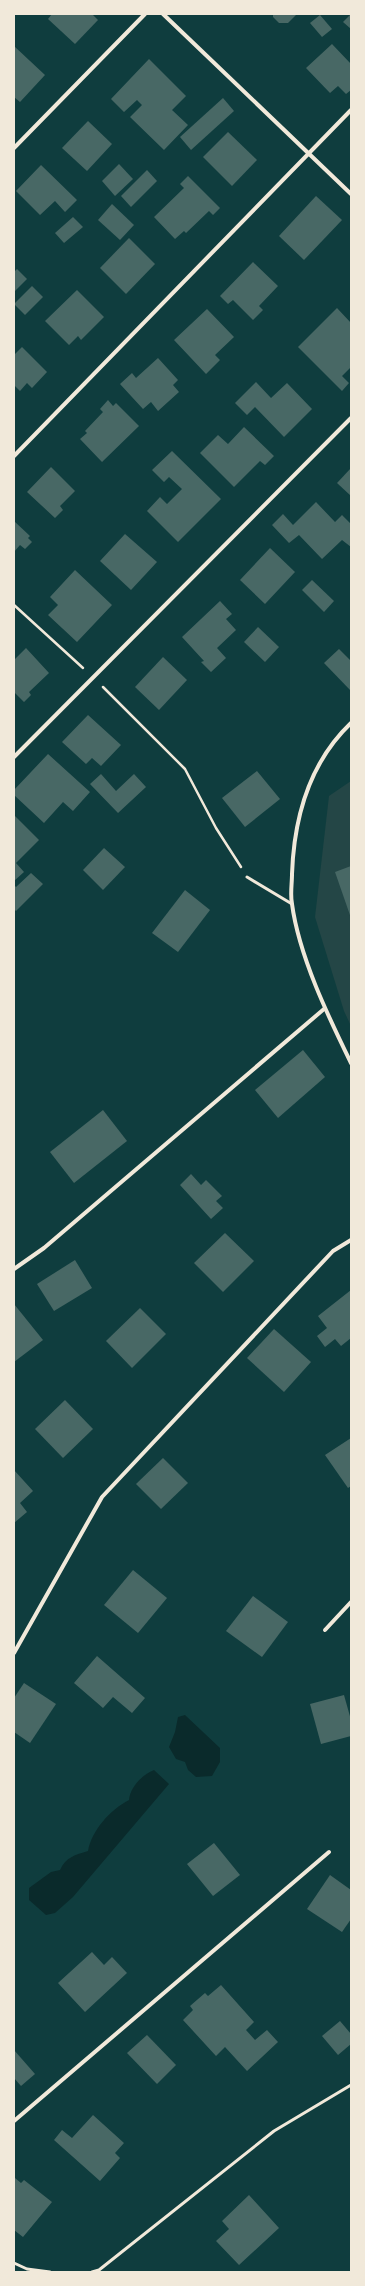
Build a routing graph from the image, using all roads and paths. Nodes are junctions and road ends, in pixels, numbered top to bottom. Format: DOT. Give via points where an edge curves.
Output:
graph roads {
  1 [pos="145,14"];
  2 [pos="163,14"];
  3 [pos="351,110"];
  4 [pos="14,148"];
  5 [pos="310,153"];
  6 [pos="351,194"];
  7 [pos="351,418"];
  8 [pos="14,456"];
  9 [pos="14,605"];
  10 [pos="93,677"];
  11 [pos="351,723"];
  12 [pos="14,757"];
  13 [pos="247,877"];
  14 [pos="292,904"];
  15 [pos="324,1009"];
  16 [pos="351,1063"];
  17 [pos="351,1240"];
  18 [pos="14,1269"];
  19 [pos="351,1602"];
  20 [pos="325,1630"];
  21 [pos="14,1653"];
  22 [pos="329,1852"];
  23 [pos="351,2085"];
  24 [pos="14,2121"];
  25 [pos="14,2263"];
  26 [pos="50,2272"];
  27 [pos="92,2272"];
  1 -- 4 [label="street"];
  2 -- 5 [label="street"];
  3 -- 5 [label="street"];
  5 -- 6 [label="street"];
  5 -- 8 [label="street"];
  7 -- 10 [label="street"];
  9 -- 10 [label="path"];
  10 -- 12 [label="street"];
  10 -- 13 [label="path" via="186,769 216,828"];
  11 -- 14 [label="street" via="339,734 320,761 308,787 299,818 294,854"];
  13 -- 14 [label="lane"];
  14 -- 15 [label="street"];
  15 -- 16 [label="street"];
  15 -- 18 [label="street" via="44,1248"];
  17 -- 21 [label="street" via="334,1251 102,1497"];
  19 -- 20 [label="street"];
  22 -- 24 [label="street"];
  23 -- 27 [label="lane" via="274,2130 99,2270"];
  25 -- 26 [label="lane" via="27,2269"];
}
